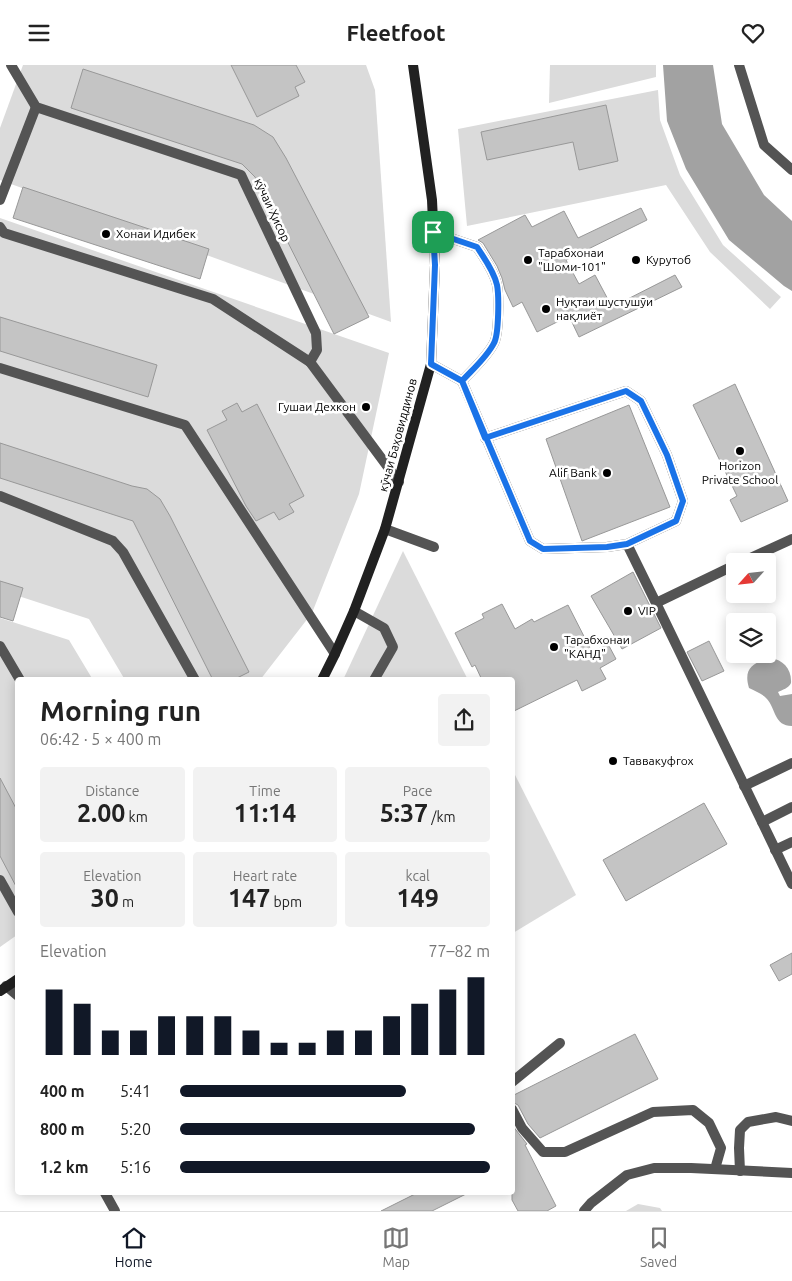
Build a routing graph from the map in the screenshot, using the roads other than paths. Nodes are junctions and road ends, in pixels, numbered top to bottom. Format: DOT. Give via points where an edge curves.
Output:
graph roads {
  1 [pos="11,65"];
  2 [pos="413,65"];
  3 [pos="738,65"];
  4 [pos="36,107"];
  5 [pos="792,170"];
  6 [pos="0,200"];
  7 [pos="0,227"];
  8 [pos="433,232"];
  9 [pos="310,362"];
  10 [pos="431,364"];
  11 [pos="0,369"];
  12 [pos="462,381"];
  13 [pos="485,438"];
  14 [pos="399,482"];
  15 [pos="0,496"];
  16 [pos="385,529"];
  17 [pos="792,539"];
  18 [pos="627,544"];
  19 [pos="434,547"];
  20 [pos="761,553"];
  21 [pos="726,569"];
  22 [pos="656,603"];
  23 [pos="354,611"];
  24 [pos="0,645"];
  25 [pos="335,654"];
  26 [pos="18,677"];
  27 [pos="193,677"];
  28 [pos="324,677"];
  29 [pos="376,677"];
  30 [pos="792,763"];
  31 [pos="744,786"];
  32 [pos="792,807"];
  33 [pos="762,822"];
  34 [pos="792,842"];
  35 [pos="775,850"];
  36 [pos="0,880"];
  37 [pos="792,885"];
  38 [pos="15,907"];
  39 [pos="15,981"];
  40 [pos="3,989"];
  41 [pos="15,995"];
  42 [pos="560,1043"];
  43 [pos="515,1080"];
  44 [pos="515,1115"];
  45 [pos="792,1121"];
  46 [pos="715,1169"];
  47 [pos="740,1171"];
  48 [pos="792,1173"];
  49 [pos="106,1195"];
  50 [pos="115,1211"];
  51 [pos="584,1211"];
  1 -- 4 [label="street"];
  2 -- 8 [label="street, кӯчаи Баҳовиддинов" via="432,200"];
  3 -- 5 [label="street" via="764,145"];
  4 -- 6 [label="street"];
  4 -- 9 [label="street, кӯчаи Ҳисор" via="241,175 316,333 317,350"];
  7 -- 9 [label="street" via="4,233 213,299"];
  8 -- 10 [label="street, кӯчаи Баҳовиддинов"];
  8 -- 12 [label="street" via="477,247 497,285 495,342"];
  9 -- 14 [label="street"];
  10 -- 12 [label="street"];
  10 -- 14 [label="street, кӯчаи Баҳовиддинов"];
  11 -- 25 [label="street" via="185,425"];
  12 -- 13 [label="street"];
  13 -- 18 [label="street" via="530,541 543,549"];
  13 -- 18 [label="street" via="626,391 641,401 667,455 683,501 676,521"];
  14 -- 16 [label="street, кӯчаи Баҳовиддинов"];
  15 -- 27 [label="street" via="113,541 123,552"];
  16 -- 19 [label="street"];
  16 -- 23 [label="street, кӯчаи Баҳовиддинов"];
  17 -- 20 [label="street"];
  18 -- 22 [label="street"];
  21 -- 22 [label="street"];
  22 -- 31 [label="street"];
  23 -- 25 [label="street, кӯчаи Баҳовиддинов"];
  23 -- 29 [label="street" via="384,628 393,647"];
  24 -- 26 [label="street"];
  25 -- 28 [label="street, кӯчаи Баҳовиддинов"];
  30 -- 31 [label="street"];
  31 -- 33 [label="street"];
  32 -- 33 [label="street"];
  33 -- 35 [label="street"];
  34 -- 35 [label="street"];
  35 -- 37 [label="street"];
  36 -- 38 [label="street"];
  39 -- 40 [label="street"];
  40 -- 41 [label="street"];
  42 -- 43 [label="street"];
  44 -- 46 [label="street" via="522,1129 543,1152 565,1152 653,1112 693,1110 709,1123 722,1148"];
  45 -- 47 [label="street" via="776,1117 748,1121 740,1130"];
  46 -- 47 [label="street"];
  46 -- 51 [label="street" via="654,1169 626,1175"];
  47 -- 48 [label="street"];
  49 -- 50 [label="street"];
}
